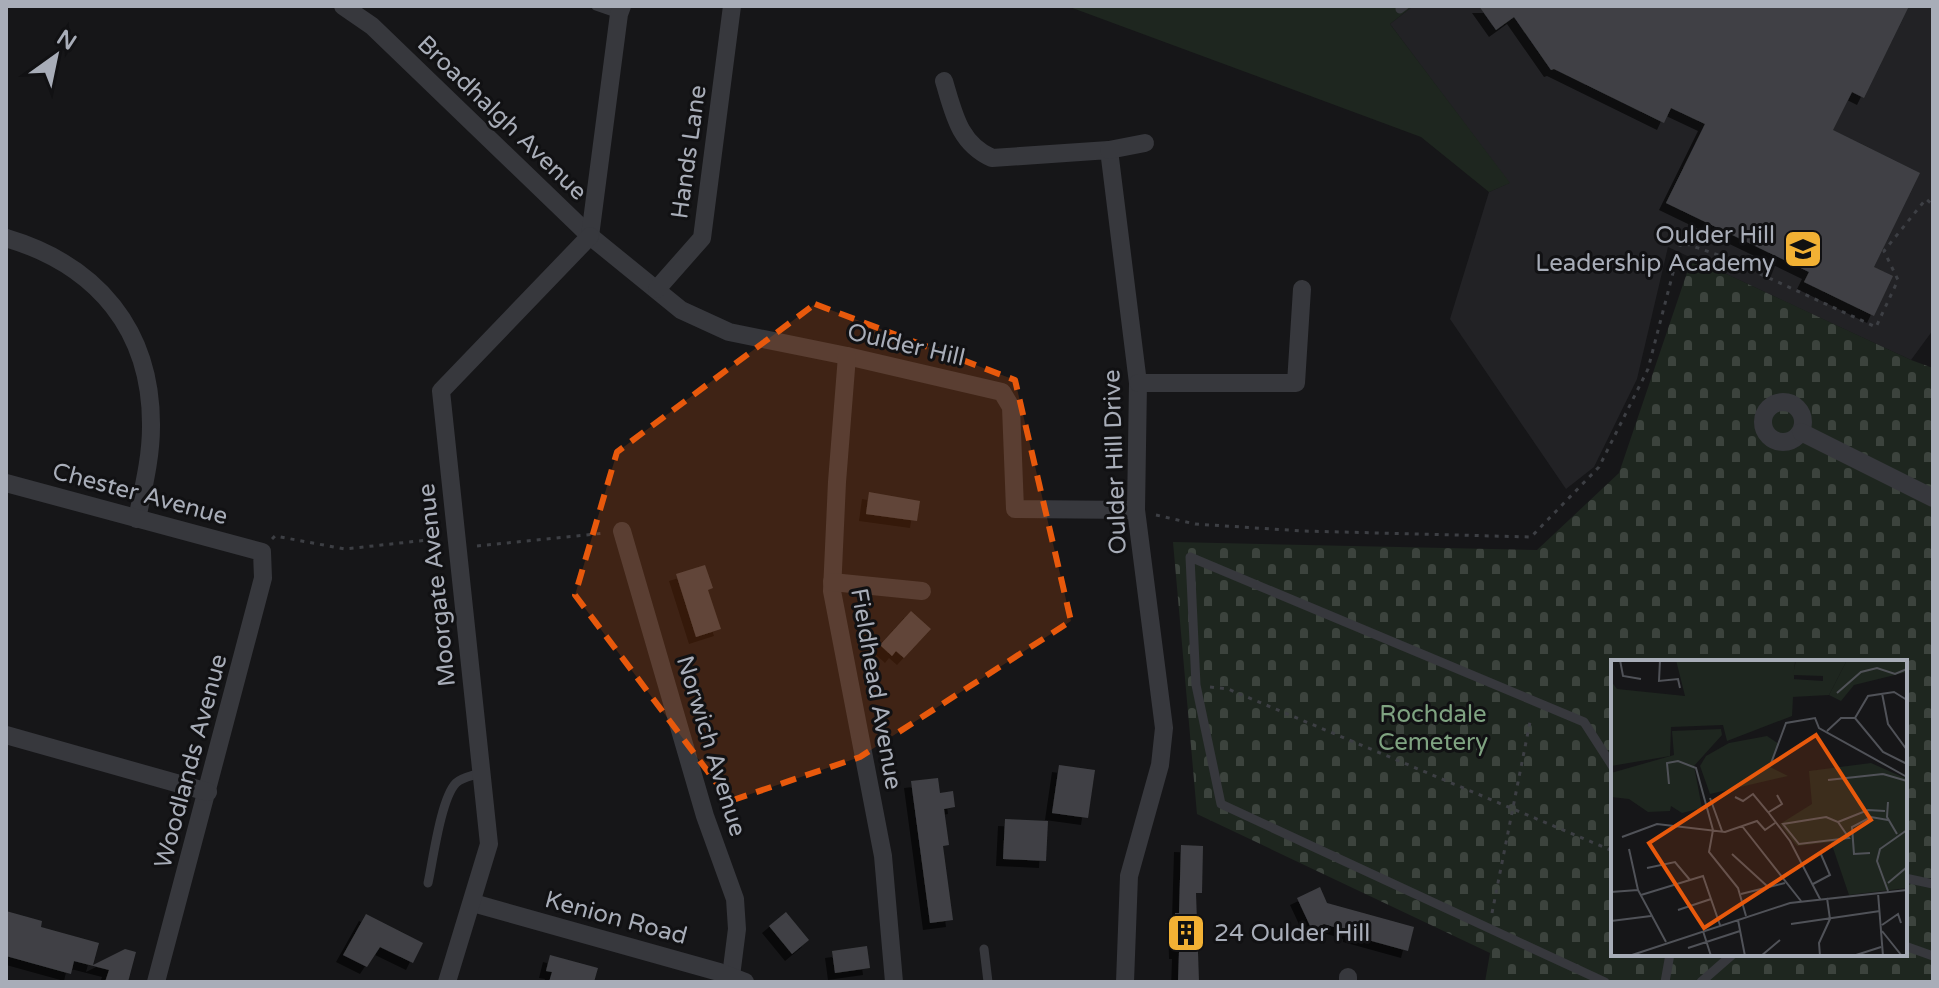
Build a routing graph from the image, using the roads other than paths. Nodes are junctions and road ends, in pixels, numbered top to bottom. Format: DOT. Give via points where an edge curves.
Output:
graph roads {
  1 [pos="343,6"];
  2 [pos="596,6"];
  3 [pos="732,6"];
  4 [pos="620,10"];
  5 [pos="944,81"];
  6 [pos="1145,143"];
  7 [pos="1109,150"];
  8 [pos="590,236"];
  9 [pos="6,238"];
  10 [pos="657,289"];
  11 [pos="1302,289"];
  12 [pos="847,356"];
  13 [pos="1138,383"];
  14 [pos="1801,432"];
  15 [pos="6,483"];
  16 [pos="1933,498"];
  17 [pos="1136,510"];
  18 [pos="137,519"];
  19 [pos="622,531"];
  20 [pos="262,552"];
  21 [pos="832,582"];
  22 [pos="922,591"];
  23 [pos="6,735"];
  24 [pos="1611,764"];
  25 [pos="480,773"];
  26 [pos="208,792"];
  27 [pos="1907,878"];
  28 [pos="428,883"];
  29 [pos="1933,884"];
  30 [pos="473,903"];
  31 [pos="1907,947"];
  32 [pos="984,949"];
  33 [pos="1670,956"];
  34 [pos="1731,956"];
  35 [pos="1933,956"];
  36 [pos="738,979"];
  37 [pos="156,982"];
  38 [pos="447,982"];
  39 [pos="894,982"];
  40 [pos="988,982"];
  41 [pos="1125,982"];
  42 [pos="1605,982"];
  43 [pos="1665,982"];
  44 [pos="1701,982"];
  1 -- 8 [label="street, Broadhalgh Avenue" via="372,26"];
  2 -- 4 [label="lane"];
  3 -- 10 [label="street, Hands Lane" via="702,238"];
  4 -- 8 [label="street"];
  5 -- 7 [label="street" via="964,137 992,158"];
  6 -- 7 [label="street"];
  7 -- 13 [label="street, Oulder Hill Drive"];
  8 -- 10 [label="street, Oulder Hill"];
  8 -- 25 [label="street, Moorgate Avenue" via="441,391"];
  9 -- 18 [label="street" via="34,246 76,269 106,295 132,334 146,377 152,426"];
  10 -- 12 [label="street, Oulder Hill" via="681,310 729,332"];
  11 -- 13 [label="street" via="1296,383"];
  12 -- 17 [label="street, Oulder Hill" via="1002,392 1011,407 1015,509"];
  12 -- 21 [label="street, Fieldhead Avenue"];
  13 -- 17 [label="street, Oulder Hill Drive"];
  14 -- 16 [label="street"];
  15 -- 18 [label="street, Chester Avenue"];
  17 -- 41 [label="street, Oulder Hill Drive" via="1164,728 1160,765 1129,876"];
  18 -- 20 [label="street, Chester Avenue"];
  19 -- 36 [label="street, Norwich Avenue" via="705,816 735,899"];
  20 -- 26 [label="street, Woodlands Avenue" via="263,578"];
  21 -- 22 [label="street"];
  21 -- 39 [label="street, Fieldhead Avenue" via="883,856"];
  23 -- 26 [label="street"];
  24 -- 42 [label="lane" via="1584,722 1190,557 1196,685 1221,804"];
  25 -- 28 [label="lane" via="461,779 450,792"];
  25 -- 30 [label="street, Moorgate Avenue" via="489,844"];
  26 -- 37 [label="street, Woodlands Avenue"];
  27 -- 29 [label="lane"];
  30 -- 36 [label="street, Kenion Road"];
  30 -- 38 [label="street, Moorgate Avenue"];
  31 -- 35 [label="lane"];
  32 -- 40 [label="lane"];
  33 -- 43 [label="lane"];
  34 -- 44 [label="lane"];
}
